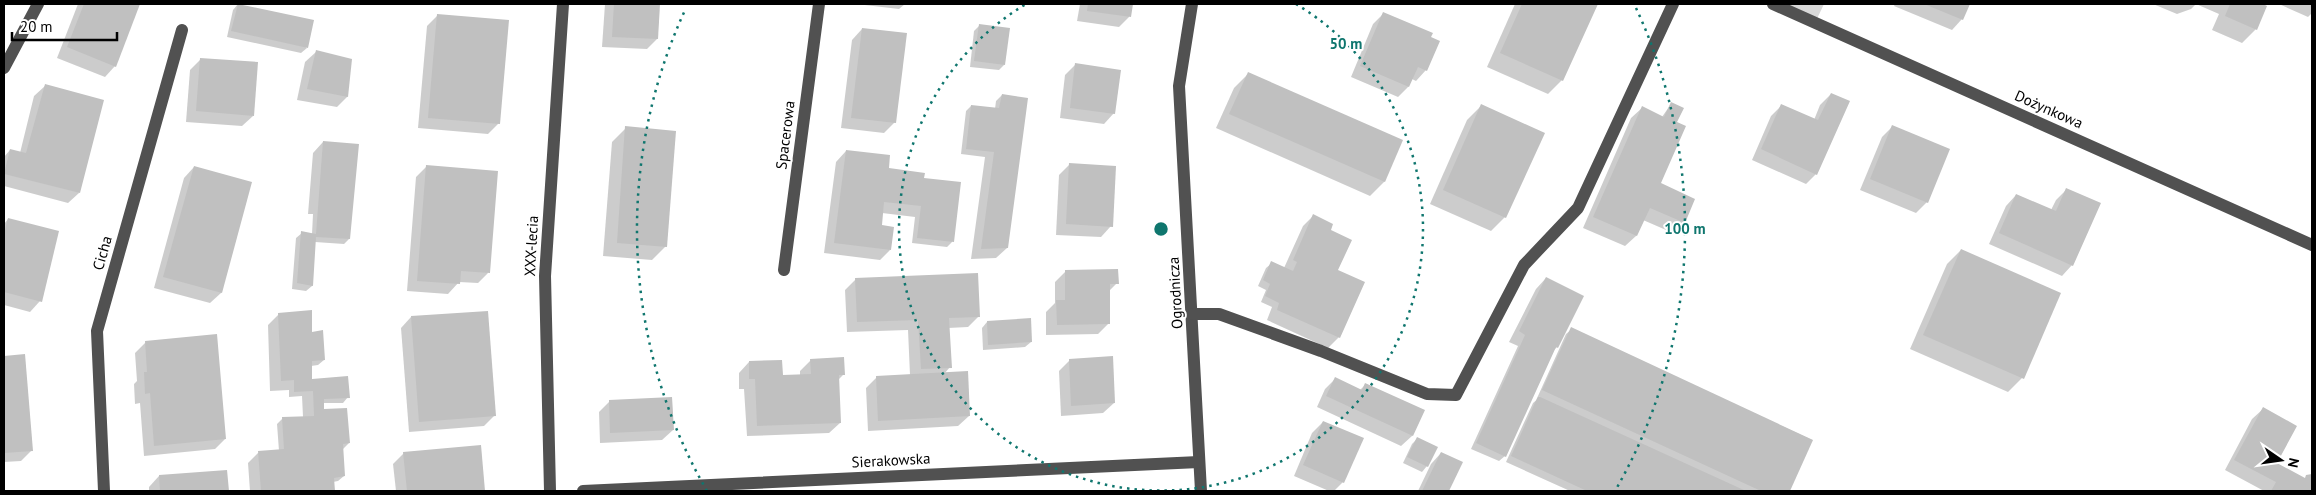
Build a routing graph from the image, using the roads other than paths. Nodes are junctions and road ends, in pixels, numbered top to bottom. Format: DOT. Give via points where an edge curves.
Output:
graph roads {
  1 [pos="38,4"];
  2 [pos="563,4"];
  3 [pos="819,4"];
  4 [pos="1192,4"];
  5 [pos="1673,4"];
  6 [pos="1772,4"];
  7 [pos="182,30"];
  8 [pos="4,68"];
  9 [pos="2312,246"];
  10 [pos="784,270"];
  11 [pos="1193,314"];
  12 [pos="1200,462"];
  13 [pos="104,491"];
  14 [pos="550,491"];
  15 [pos="583,491"];
  16 [pos="1201,491"];
  1 -- 8 [label="street"];
  2 -- 14 [label="street, XXX-lecia" via="545,276"];
  3 -- 10 [label="street, Spacerowa"];
  4 -- 11 [label="street, Ogrodnicza" via="1179,86"];
  5 -- 11 [label="street" via="1578,208 1524,265 1456,395 1427,394 1219,314"];
  6 -- 9 [label="street, Dożynkowa"];
  7 -- 13 [label="street, Cicha" via="97,331"];
  11 -- 12 [label="street, Ogrodnicza"];
  12 -- 15 [label="street, Sierakowska"];
  12 -- 16 [label="street, Ogrodnicza"];
}
